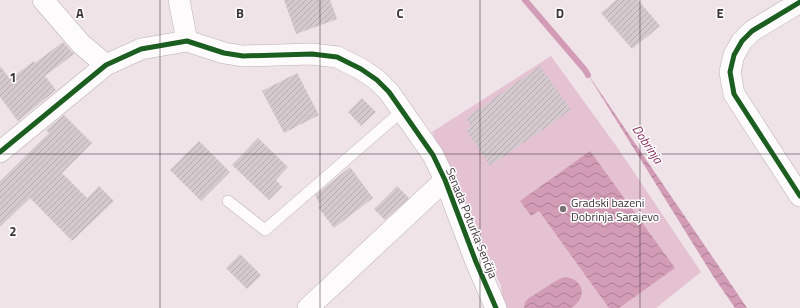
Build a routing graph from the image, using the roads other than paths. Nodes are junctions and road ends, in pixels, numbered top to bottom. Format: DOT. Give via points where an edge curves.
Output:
graph roads {
  1 [pos="43,0"];
  2 [pos="179,0"];
  3 [pos="800,2"];
  4 [pos="187,41"];
  5 [pos="106,65"];
  6 [pos="402,111"];
  7 [pos="0,152"];
  8 [pos="445,180"];
  9 [pos="800,196"];
  10 [pos="228,201"];
  11 [pos="308,308"];
  12 [pos="496,308"];
  1 -- 5 [label="street" via="81,44"];
  2 -- 4 [label="street"];
  3 -- 9 [label="street" via="752,31 742,41 734,55 730,72 734,94"];
  4 -- 5 [label="street, Senada Poturka Senčija" via="141,49"];
  4 -- 6 [label="street, Senada Poturka Senčija" via="224,53 243,56 312,54 337,57 377,80"];
  5 -- 7 [label="street, Senada Poturka Senčija"];
  6 -- 8 [label="street, Senada Poturka Senčija" via="433,155"];
  6 -- 10 [label="lane" via="265,230"];
  8 -- 11 [label="street, Senada Poturka Senčija"];
  8 -- 12 [label="street, Senada Poturka Senčija"];
}
